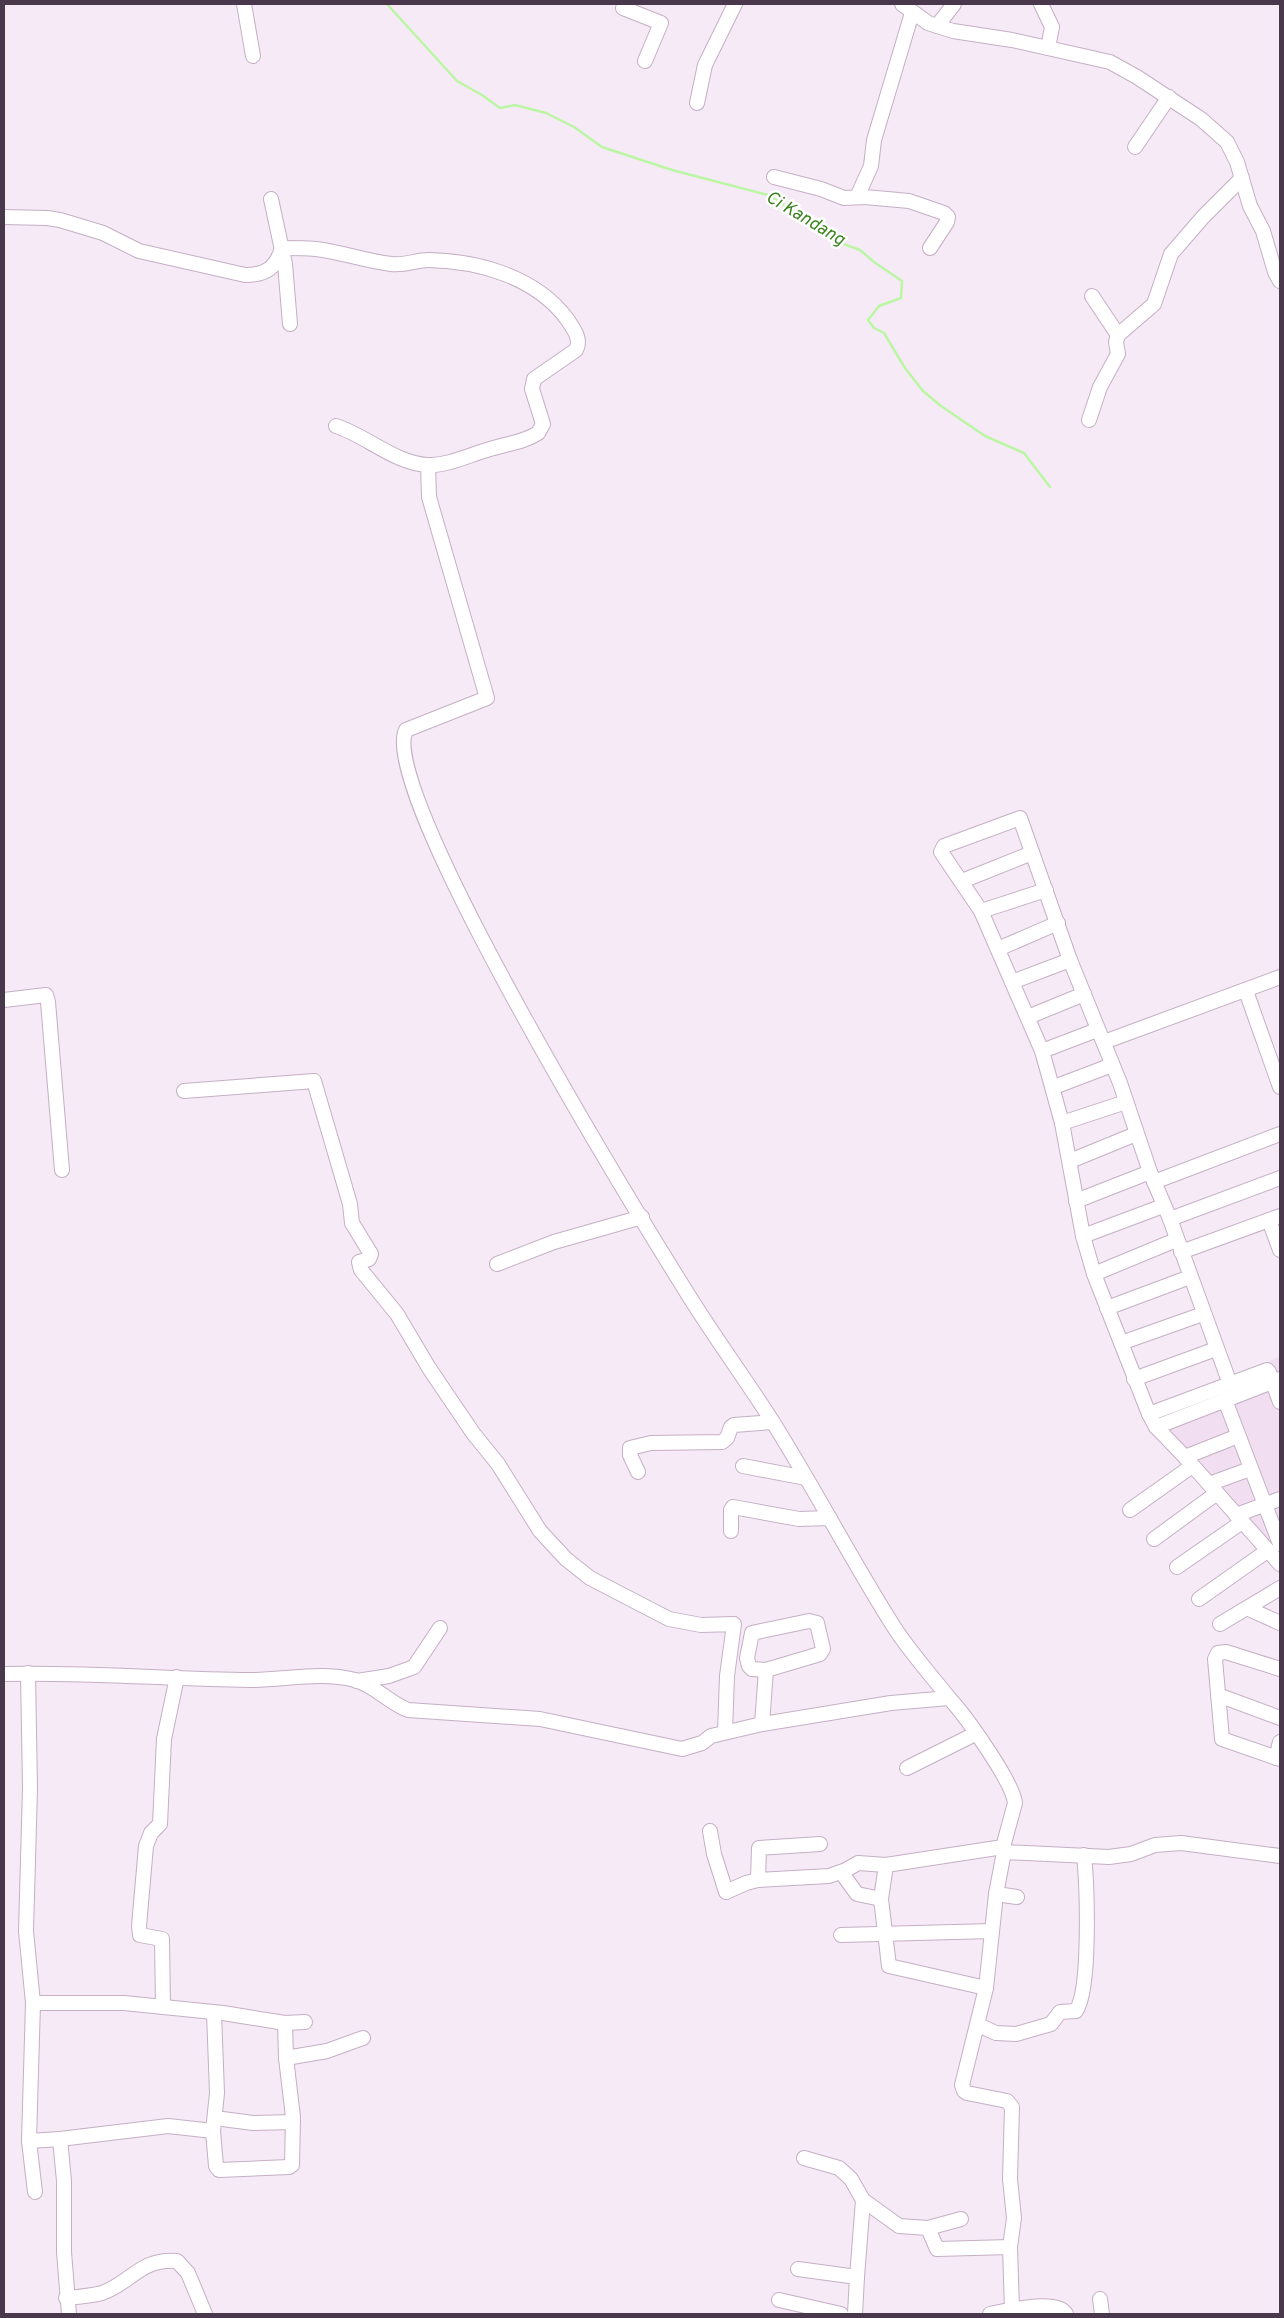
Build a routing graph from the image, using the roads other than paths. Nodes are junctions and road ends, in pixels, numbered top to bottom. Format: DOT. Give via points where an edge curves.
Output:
graph roads {
  1 [pos="244,4"];
  2 [pos="629,4"];
  3 [pos="735,4"];
  4 [pos="954,4"];
  5 [pos="1041,4"];
  6 [pos="907,8"];
  7 [pos="938,26"];
  8 [pos="1048,48"];
  9 [pos="253,56"];
  10 [pos="645,61"];
  11 [pos="1169,97"];
  12 [pos="697,103"];
  13 [pos="1135,147"];
  14 [pos="774,177"];
  15 [pos="1242,178"];
  16 [pos="857,197"];
  17 [pos="271,199"];
  18 [pos="4,217"];
  19 [pos="282,248"];
  20 [pos="930,248"];
  21 [pos="1280,281"];
  22 [pos="1092,296"];
  23 [pos="290,324"];
  24 [pos="1118,335"];
  25 [pos="1088,420"];
  26 [pos="336,426"];
  27 [pos="428,465"];
  28 [pos="1032,853"];
  29 [pos="962,881"];
  30 [pos="1046,890"];
  31 [pos="981,911"];
  32 [pos="1058,923"];
  33 [pos="998,949"];
  34 [pos="1070,960"];
  35 [pos="1280,977"];
  36 [pos="1012,982"];
  37 [pos="1246,991"];
  38 [pos="1084,994"];
  39 [pos="4,1000"];
  40 [pos="1028,1017"];
  41 [pos="1100,1036"];
  42 [pos="1042,1052"];
  43 [pos="1112,1065"];
  44 [pos="1054,1087"];
  45 [pos="1280,1087"];
  46 [pos="184,1091"];
  47 [pos="1126,1102"];
  48 [pos="1062,1123"];
  49 [pos="1136,1134"];
  50 [pos="1280,1134"];
  51 [pos="1070,1161"];
  52 [pos="62,1170"];
  53 [pos="1152,1177"];
  54 [pos="1280,1178"];
  55 [pos="1076,1200"];
  56 [pos="1163,1206"];
  57 [pos="642,1217"];
  58 [pos="1274,1218"];
  59 [pos="1170,1219"];
  60 [pos="1083,1236"];
  61 [pos="1179,1246"];
  62 [pos="1280,1250"];
  63 [pos="497,1264"];
  64 [pos="1094,1274"];
  65 [pos="1190,1277"];
  66 [pos="1107,1308"];
  67 [pos="1203,1314"];
  68 [pos="1121,1343"];
  69 [pos="1216,1349"];
  70 [pos="1134,1379"];
  71 [pos="1276,1381"];
  72 [pos="1230,1384"];
  73 [pos="1225,1400"];
  74 [pos="1280,1402"];
  75 [pos="1152,1420"];
  76 [pos="773,1422"];
  77 [pos="1238,1436"];
  78 [pos="1188,1461"];
  79 [pos="743,1466"];
  80 [pos="1250,1469"];
  81 [pos="638,1472"];
  82 [pos="806,1478"];
  83 [pos="1213,1489"];
  84 [pos="1280,1499"];
  85 [pos="1265,1503"];
  86 [pos="1130,1510"];
  87 [pos="830,1518"];
  88 [pos="1239,1518"];
  89 [pos="731,1531"];
  90 [pos="1154,1539"];
  91 [pos="1280,1544"];
  92 [pos="1268,1551"];
  93 [pos="1280,1564"];
  94 [pos="1177,1567"];
  95 [pos="1280,1588"];
  96 [pos="1199,1599"];
  97 [pos="1249,1609"];
  98 [pos="1280,1623"];
  99 [pos="1220,1624"];
  100 [pos="440,1628"];
  101 [pos="1280,1669"];
  102 [pos="766,1670"];
  103 [pos="28,1673"];
  104 [pos="4,1674"];
  105 [pos="177,1677"];
  106 [pos="357,1681"];
  107 [pos="1218,1695"];
  108 [pos="949,1698"];
  109 [pos="1280,1718"];
  110 [pos="762,1724"];
  111 [pos="724,1732"];
  112 [pos="975,1734"];
  113 [pos="1280,1742"];
  114 [pos="1278,1759"];
  115 [pos="907,1768"];
  116 [pos="710,1831"];
  117 [pos="820,1844"];
  118 [pos="1003,1849"];
  119 [pos="1084,1855"];
  120 [pos="1280,1856"];
  121 [pos="886,1864"];
  122 [pos="841,1872"];
  123 [pos="758,1880"];
  124 [pos="996,1894"];
  125 [pos="1017,1897"];
  126 [pos="882,1899"];
  127 [pos="992,1931"];
  128 [pos="886,1933"];
  129 [pos="840,1935"];
  130 [pos="986,1988"];
  131 [pos="33,2002"];
  132 [pos="163,2007"];
  133 [pos="214,2013"];
  134 [pos="305,2022"];
  135 [pos="285,2023"];
  136 [pos="978,2024"];
  137 [pos="363,2038"];
  138 [pos="286,2058"];
  139 [pos="293,2122"];
  140 [pos="214,2124"];
  141 [pos="60,2139"];
  142 [pos="29,2141"];
  143 [pos="804,2158"];
  144 [pos="35,2192"];
  145 [pos="863,2200"];
  146 [pos="961,2219"];
  147 [pos="928,2228"];
  148 [pos="1010,2247"];
  149 [pos="798,2269"];
  150 [pos="857,2277"];
  151 [pos="66,2298"];
  152 [pos="1100,2299"];
  153 [pos="779,2300"];
  154 [pos="1012,2310"];
  155 [pos="69,2314"];
  156 [pos="205,2314"];
  157 [pos="841,2314"];
  158 [pos="855,2314"];
  159 [pos="990,2314"];
  160 [pos="1066,2314"];
  161 [pos="1102,2314"];
  1 -- 9 [label="street"];
  2 -- 10 [label="street" via="623,8 661,23"];
  3 -- 12 [label="street" via="705,65"];
  4 -- 7 [label="street"];
  5 -- 8 [label="street" via="1052,27"];
  6 -- 7 [label="street"];
  6 -- 16 [label="street" via="874,140 871,166"];
  7 -- 8 [label="street"];
  8 -- 11 [label="street" via="1110,62"];
  11 -- 13 [label="street"];
  11 -- 15 [label="street" via="1201,118 1227,142"];
  14 -- 16 [label="street" via="821,188 844,198"];
  15 -- 21 [label="street"];
  15 -- 24 [label="street" via="1171,254 1154,304"];
  16 -- 20 [label="street" via="910,201 944,213 948,222"];
  17 -- 19 [label="street"];
  18 -- 19 [label="street" via="60,220 103,234 139,251 245,275 267,272 276,263"];
  19 -- 23 [label="street"];
  19 -- 27 [label="street" via="316,249 393,264 455,261 496,270 531,287 557,306 574,330 576,350 534,379 532,388 543,424 538,434 520,442"];
  22 -- 24 [label="street"];
  24 -- 25 [label="street" via="1118,354 1100,387"];
  26 -- 27 [label="street" via="403,458"];
  27 -- 57 [label="street" via="429,496 487,698 406,730 402,745 408,770 444,861 501,976 569,1099"];
  28 -- 29 [label="street"];
  28 -- 29 [label="street" via="1020,818 944,846 941,852"];
  28 -- 30 [label="street"];
  29 -- 31 [label="street"];
  30 -- 31 [label="street"];
  30 -- 32 [label="street"];
  31 -- 33 [label="street"];
  32 -- 33 [label="street"];
  32 -- 34 [label="street"];
  33 -- 36 [label="street"];
  34 -- 36 [label="street"];
  34 -- 38 [label="street"];
  35 -- 37 [label="street"];
  36 -- 40 [label="street"];
  37 -- 41 [label="street"];
  37 -- 45 [label="street"];
  38 -- 40 [label="street"];
  38 -- 41 [label="street"];
  39 -- 52 [label="street" via="46,995"];
  40 -- 42 [label="street"];
  41 -- 42 [label="street"];
  41 -- 43 [label="street"];
  42 -- 44 [label="street"];
  43 -- 44 [label="street"];
  43 -- 47 [label="street"];
  44 -- 48 [label="street"];
  46 -- 111 [label="street" via="314,1081 350,1204 352,1223 371,1254 369,1259 359,1262 361,1270 397,1314 428,1368 498,1464 540,1531 566,1559 590,1578 657,1614 701,1625 734,1624 727,1670"];
  47 -- 48 [label="street"];
  47 -- 49 [label="street"];
  48 -- 51 [label="street"];
  49 -- 51 [label="street"];
  49 -- 53 [label="street"];
  50 -- 53 [label="street"];
  51 -- 55 [label="street"];
  53 -- 55 [label="street"];
  53 -- 56 [label="street"];
  54 -- 59 [label="street"];
  55 -- 60 [label="street"];
  56 -- 59 [label="street"];
  56 -- 60 [label="street"];
  57 -- 63 [label="street" via="554,1242"];
  57 -- 76 [label="street" via="683,1287"];
  58 -- 61 [label="street"];
  58 -- 62 [label="street"];
  59 -- 61 [label="street"];
  60 -- 64 [label="street"];
  61 -- 64 [label="street"];
  61 -- 65 [label="street"];
  64 -- 66 [label="street"];
  65 -- 66 [label="street"];
  65 -- 67 [label="street"];
  66 -- 68 [label="street"];
  67 -- 68 [label="street"];
  67 -- 69 [label="street"];
  68 -- 70 [label="street"];
  69 -- 70 [label="street"];
  69 -- 72 [label="street"];
  70 -- 75 [label="street"];
  71 -- 72 [label="street" via="1267,1370"];
  71 -- 73 [label="street"];
  71 -- 74 [label="street"];
  72 -- 75 [label="street"];
  73 -- 75 [label="street"];
  73 -- 77 [label="street"];
  75 -- 78 [label="street"];
  76 -- 81 [label="street" via="734,1425 722,1442 651,1443 630,1448"];
  76 -- 82 [label="street"];
  77 -- 78 [label="street"];
  77 -- 80 [label="street"];
  78 -- 83 [label="street"];
  78 -- 86 [label="street"];
  79 -- 82 [label="street"];
  80 -- 83 [label="street"];
  80 -- 85 [label="street"];
  82 -- 87 [label="street"];
  83 -- 88 [label="street"];
  83 -- 90 [label="street"];
  84 -- 85 [label="street"];
  85 -- 88 [label="street"];
  85 -- 91 [label="street"];
  87 -- 89 [label="street" via="799,1518 733,1507"];
  87 -- 108 [label="street" via="895,1628"];
  88 -- 92 [label="street"];
  88 -- 94 [label="street"];
  92 -- 93 [label="street"];
  92 -- 96 [label="street"];
  95 -- 97 [label="street"];
  97 -- 98 [label="street"];
  97 -- 99 [label="street"];
  100 -- 106 [label="street" via="414,1667 388,1676"];
  101 -- 107 [label="street" via="1226,1652 1218,1653 1215,1659"];
  102 -- 102 [label="street" via="820,1654 823,1649 817,1623 809,1621 752,1634 748,1666"];
  102 -- 110 [label="street"];
  103 -- 104 [label="street"];
  103 -- 105 [label="street"];
  103 -- 131 [label="street" via="30,1788 26,1931"];
  105 -- 106 [label="street" via="252,1680 331,1676"];
  105 -- 132 [label="street" via="164,1739 160,1824 151,1833 146,1846 139,1926 140,1935 162,1939"];
  106 -- 111 [label="street" via="408,1710 540,1719 672,1748 690,1748"];
  107 -- 109 [label="street"];
  107 -- 114 [label="street" via="1222,1739"];
  108 -- 110 [label="street" via="891,1703"];
  108 -- 112 [label="street"];
  110 -- 111 [label="street"];
  112 -- 115 [label="street"];
  112 -- 118 [label="street" via="1000,1769 1014,1796"];
  113 -- 114 [label="street"];
  116 -- 123 [label="street" via="726,1892"];
  117 -- 123 [label="street" via="759,1848"];
  118 -- 119 [label="street"];
  118 -- 121 [label="street"];
  118 -- 124 [label="street"];
  119 -- 120 [label="street" via="1109,1857 1131,1854 1155,1845 1181,1843"];
  119 -- 136 [label="street" via="1087,1883 1085,1976 1080,2005 1076,2011 1060,2012 1051,2024 1016,2034 996,2033"];
  121 -- 122 [label="street" via="858,1863"];
  121 -- 126 [label="street"];
  122 -- 123 [label="street" via="830,1876"];
  122 -- 126 [label="street" via="857,1894"];
  124 -- 125 [label="street"];
  124 -- 127 [label="street"];
  126 -- 128 [label="street"];
  127 -- 128 [label="street"];
  127 -- 130 [label="street"];
  128 -- 129 [label="street"];
  128 -- 130 [label="street" via="888,1966"];
  130 -- 136 [label="street"];
  131 -- 132 [label="street" via="101,2002"];
  131 -- 142 [label="street"];
  132 -- 133 [label="street"];
  133 -- 135 [label="street"];
  133 -- 140 [label="street" via="217,2084"];
  134 -- 135 [label="street"];
  135 -- 138 [label="street"];
  136 -- 148 [label="street" via="962,2089 967,2093 1007,2101 1012,2107 1010,2179 1014,2218"];
  137 -- 138 [label="street" via="327,2051"];
  138 -- 139 [label="street"];
  139 -- 140 [label="street"];
  139 -- 140 [label="street" via="294,2160 288,2167 219,2170 216,2166"];
  140 -- 141 [label="street"];
  141 -- 142 [label="street"];
  141 -- 151 [label="street"];
  142 -- 144 [label="street"];
  143 -- 145 [label="street" via="839,2168 851,2179"];
  145 -- 147 [label="street" via="899,2226"];
  145 -- 150 [label="street"];
  146 -- 147 [label="street"];
  147 -- 148 [label="street" via="937,2249"];
  148 -- 154 [label="street"];
  149 -- 150 [label="street"];
  150 -- 158 [label="street"];
  151 -- 155 [label="street"];
  151 -- 156 [label="street" via="102,2293 143,2267 165,2260 177,2262 188,2273"];
  152 -- 161 [label="street"];
  153 -- 157 [label="street"];
  154 -- 159 [label="street"];
  154 -- 160 [label="street" via="1058,2307"];
}
